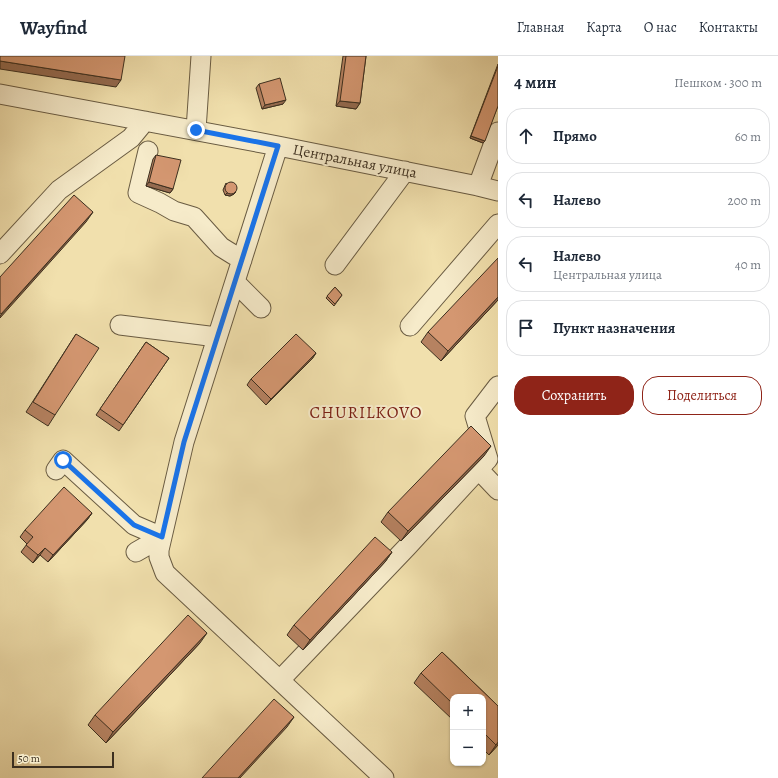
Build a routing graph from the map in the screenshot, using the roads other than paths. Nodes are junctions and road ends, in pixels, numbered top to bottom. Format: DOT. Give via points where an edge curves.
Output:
graph roads {
  1 [pos="201,56"];
  2 [pos="0,94"];
  3 [pos="145,121"];
  4 [pos="196,130"];
  5 [pos="498,132"];
  6 [pos="278,146"];
  7 [pos="148,150"];
  8 [pos="405,171"];
  9 [pos="478,186"];
  10 [pos="498,191"];
  11 [pos="498,224"];
  12 [pos="0,254"];
  13 [pos="242,260"];
  14 [pos="335,265"];
  15 [pos="235,282"];
  16 [pos="261,308"];
  17 [pos="120,325"];
  18 [pos="410,326"];
  19 [pos="217,337"];
  20 [pos="498,386"];
  21 [pos="56,470"];
  22 [pos="479,470"];
  23 [pos="498,490"];
  24 [pos="162,537"];
  25 [pos="136,552"];
  26 [pos="280,680"];
  27 [pos="384,778"];
  1 -- 4 [label="street"];
  2 -- 3 [label="street, Центральная улица"];
  3 -- 4 [label="street, Центральная улица"];
  3 -- 12 [label="street" via="131,138 59,190"];
  4 -- 6 [label="street, Центральная улица"];
  5 -- 9 [label="street"];
  6 -- 8 [label="street, Центральная улица"];
  6 -- 13 [label="street"];
  7 -- 13 [label="street" via="138,193 174,211 194,217 221,247"];
  8 -- 9 [label="street, Центральная улица"];
  8 -- 14 [label="street"];
  9 -- 10 [label="street, Центральная улица"];
  11 -- 18 [label="street"];
  13 -- 15 [label="street"];
  15 -- 16 [label="street"];
  15 -- 19 [label="street"];
  17 -- 19 [label="street"];
  19 -- 24 [label="street" via="184,442"];
  20 -- 22 [label="street" via="475,416 488,459"];
  21 -- 24 [label="street" via="63,460 134,525"];
  22 -- 23 [label="street"];
  22 -- 26 [label="street"];
  24 -- 25 [label="street"];
  24 -- 26 [label="street" via="159,557 165,573"];
  26 -- 27 [label="street"];
}
